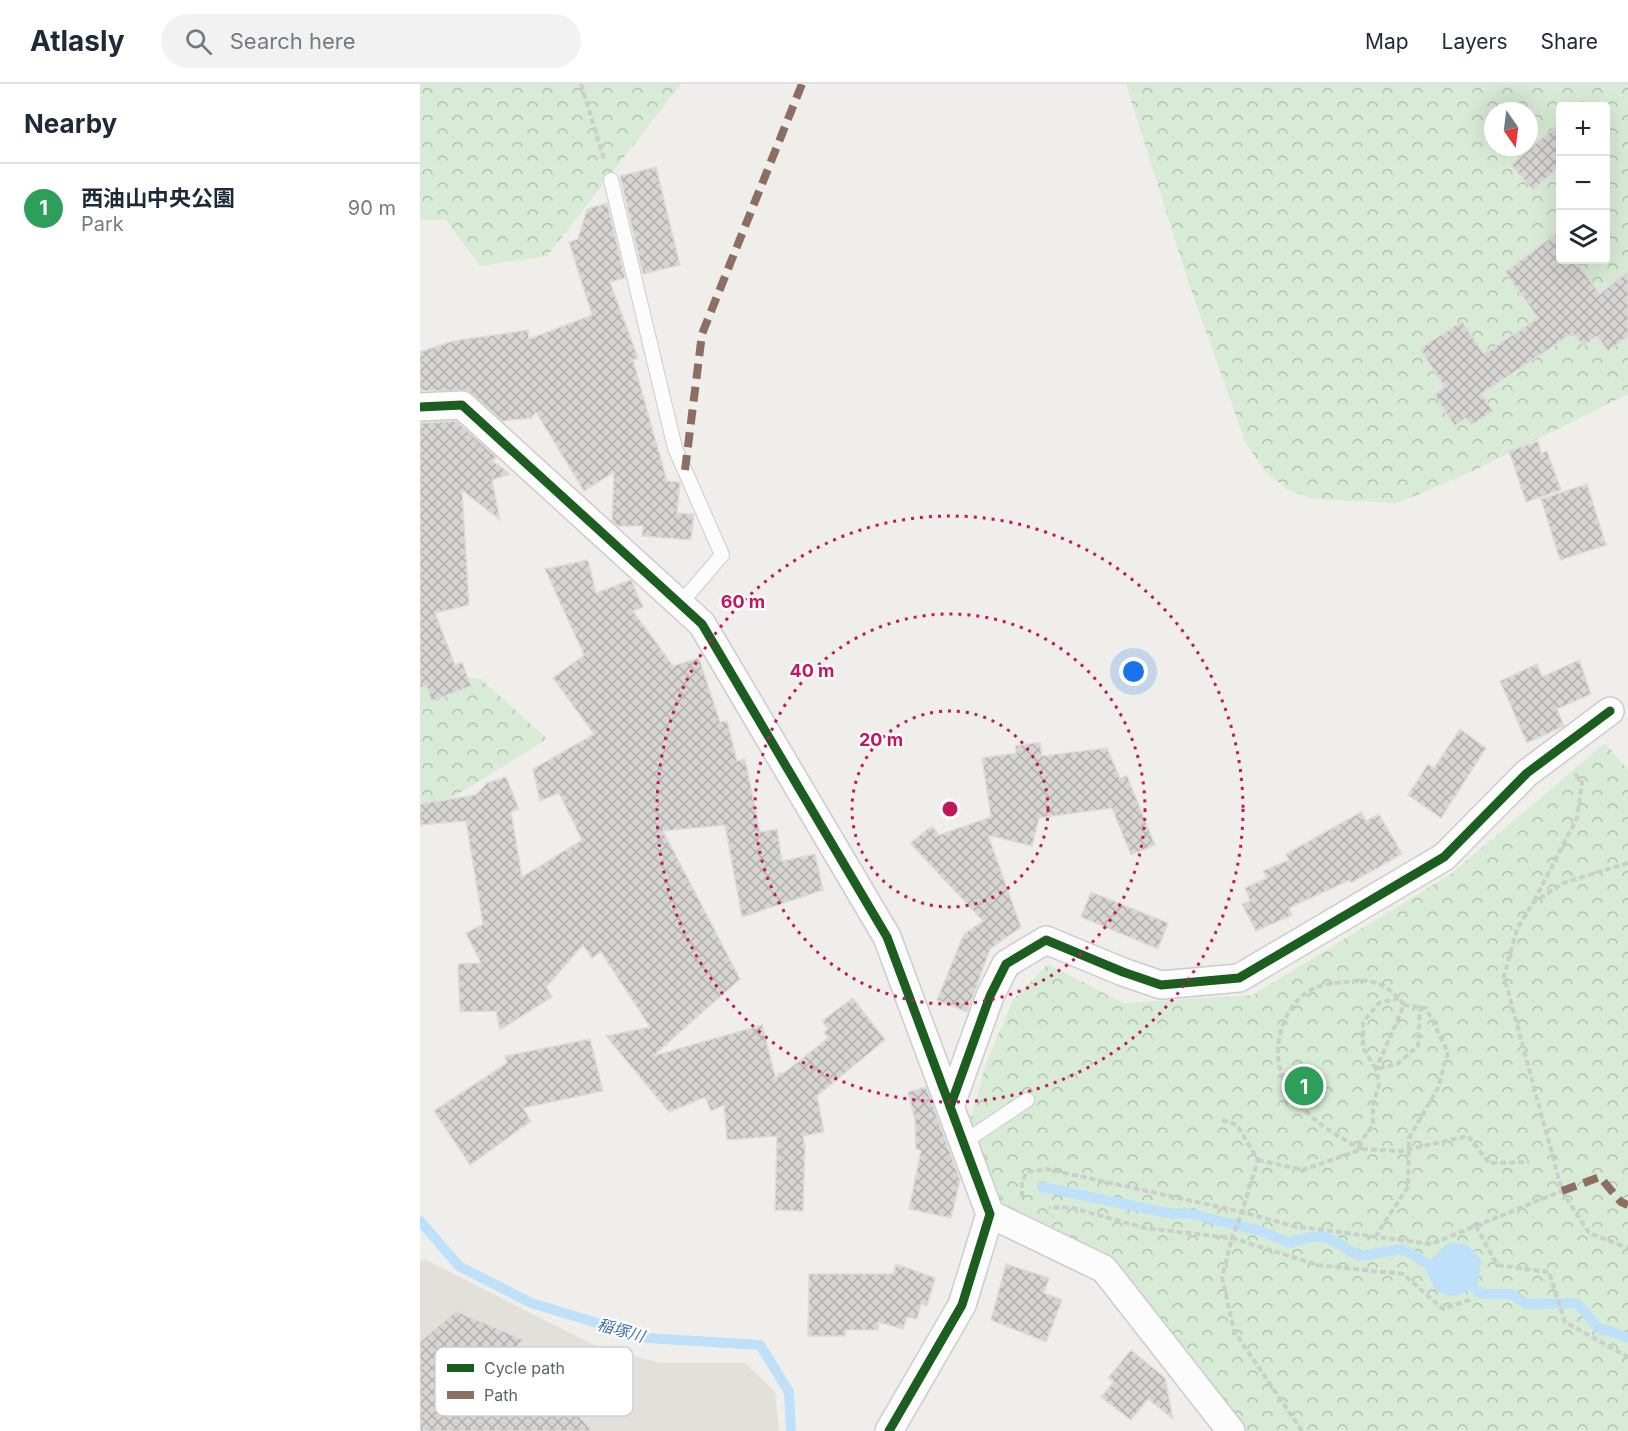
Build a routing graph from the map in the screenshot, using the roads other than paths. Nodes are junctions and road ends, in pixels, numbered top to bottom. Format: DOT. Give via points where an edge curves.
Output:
graph roads {
  1 [pos="611,180"];
  2 [pos="420,407"];
  3 [pos="680,604"];
  4 [pos="1610,711"];
  5 [pos="1027,1100"];
  6 [pos="950,1107"];
  7 [pos="964,1142"];
  8 [pos="1006,1214"];
  9 [pos="890,1431"];
  10 [pos="1231,1431"];
  1 -- 3 [label="lane" via="675,448 722,555"];
  2 -- 3 [label="street" via="462,405"];
  3 -- 6 [label="street" via="702,624 887,937"];
  4 -- 6 [label="street" via="1527,773 1444,857 1239,978 1161,985 1046,940 1006,964 990,996"];
  5 -- 7 [label="lane"];
  6 -- 7 [label="street"];
  7 -- 8 [label="street"];
  8 -- 9 [label="street" via="962,1305"];
  8 -- 10 [label="street" via="1104,1269"];
}
